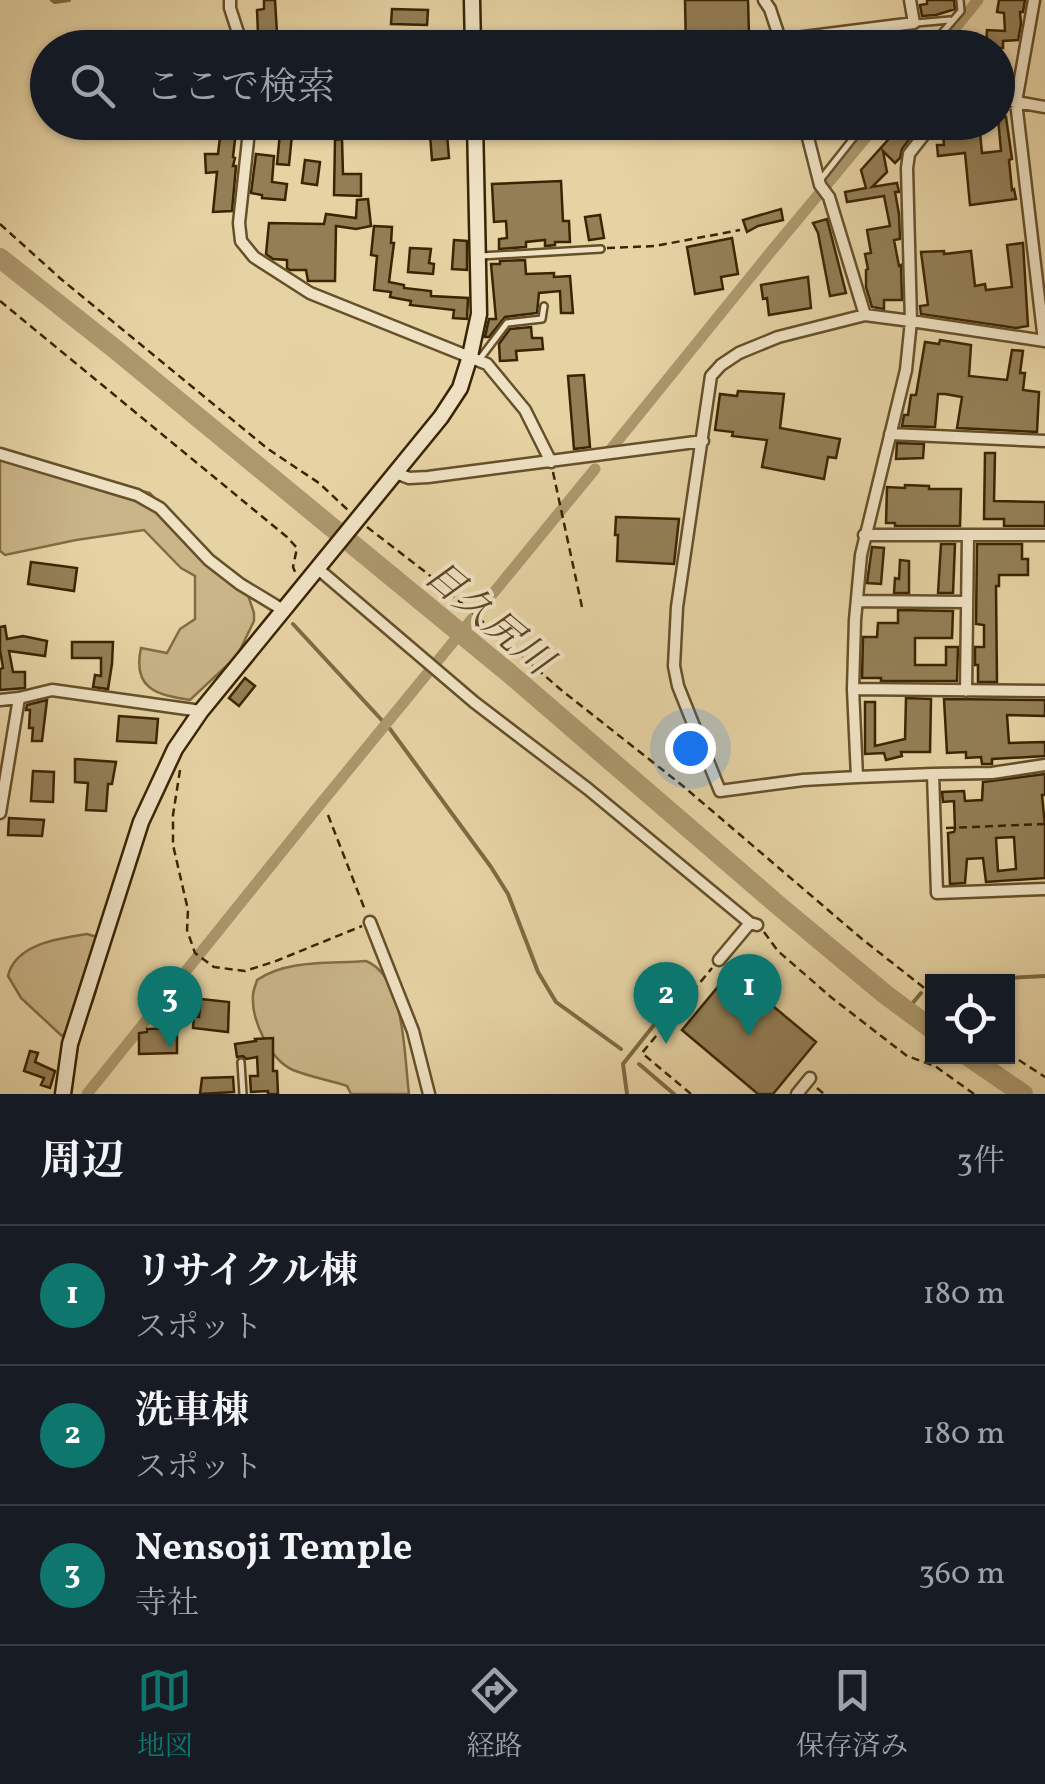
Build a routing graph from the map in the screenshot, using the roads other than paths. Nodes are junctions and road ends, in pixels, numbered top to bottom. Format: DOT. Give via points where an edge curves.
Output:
graph roads {
  1 [pos="230,0"];
  2 [pos="472,0"];
  3 [pos="764,0"];
  4 [pos="910,0"];
  5 [pos="960,0"];
  6 [pos="1034,0"];
  7 [pos="953,19"];
  8 [pos="914,23"];
  9 [pos="238,30"];
  10 [pos="473,30"];
  11 [pos="777,30"];
  12 [pos="862,30"];
  13 [pos="944,30"];
  14 [pos="1016,102"];
  15 [pos="1045,106"];
  16 [pos="248,140"];
  17 [pos="475,140"];
  18 [pos="809,140"];
  19 [pos="852,140"];
  20 [pos="920,140"];
  21 [pos="820,182"];
  22 [pos="601,249"];
  23 [pos="478,257"];
  24 [pos="544,306"];
  25 [pos="865,315"];
  26 [pos="911,321"];
  27 [pos="1044,341"];
  28 [pos="474,358"];
  29 [pos="890,434"];
  30 [pos="1045,441"];
  31 [pos="702,442"];
  32 [pos="0,454"];
  33 [pos="551,462"];
  34 [pos="396,472"];
  35 [pos="864,535"];
  36 [pos="968,535"];
  37 [pos="1045,535"];
  38 [pos="318,567"];
  39 [pos="857,601"];
  40 [pos="967,602"];
  41 [pos="283,610"];
  42 [pos="853,689"];
  43 [pos="966,691"];
  44 [pos="1045,691"];
  45 [pos="18,698"];
  46 [pos="0,700"];
  47 [pos="201,711"];
  48 [pos="1045,766"];
  49 [pos="933,774"];
  50 [pos="856,778"];
  51 [pos="0,814"];
  52 [pos="1045,890"];
  53 [pos="370,922"];
  54 [pos="719,960"];
  55 [pos="241,1062"];
  56 [pos="810,1078"];
  57 [pos="63,1094"];
  58 [pos="243,1094"];
  59 [pos="429,1094"];
  60 [pos="797,1094"];
  1 -- 9 [label="street"];
  2 -- 10 [label="street"];
  3 -- 11 [label="street"];
  4 -- 8 [label="street"];
  5 -- 7 [label="lane"];
  6 -- 14 [label="street"];
  7 -- 8 [label="lane"];
  7 -- 13 [label="lane"];
  8 -- 12 [label="street"];
  14 -- 15 [label="street"];
  14 -- 27 [label="street"];
  16 -- 28 [label="street" via="240,222 241,241 254,257 310,294"];
  17 -- 23 [label="street"];
  18 -- 21 [label="street"];
  19 -- 21 [label="lane"];
  20 -- 26 [label="street" via="907,168"];
  21 -- 25 [label="street"];
  22 -- 23 [label="lane"];
  23 -- 28 [label="street"];
  24 -- 28 [label="lane" via="542,320 508,324"];
  25 -- 26 [label="street"];
  25 -- 31 [label="street" via="778,337 721,365 712,376"];
  26 -- 27 [label="street"];
  26 -- 29 [label="street"];
  28 -- 33 [label="street" via="526,410"];
  28 -- 34 [label="street" via="460,388"];
  29 -- 30 [label="street"];
  29 -- 35 [label="street"];
  31 -- 33 [label="street"];
  31 -- 50 [label="street" via="674,666 720,791"];
  32 -- 41 [label="street" via="137,495 160,508 209,560"];
  33 -- 34 [label="street" via="409,478"];
  34 -- 38 [label="street"];
  35 -- 36 [label="street"];
  35 -- 39 [label="street"];
  36 -- 37 [label="street"];
  36 -- 40 [label="street"];
  38 -- 41 [label="street"];
  38 -- 54 [label="street" via="474,702 753,924"];
  39 -- 40 [label="street"];
  39 -- 42 [label="street"];
  40 -- 43 [label="street"];
  41 -- 47 [label="street"];
  42 -- 43 [label="street"];
  42 -- 50 [label="street"];
  43 -- 44 [label="street"];
  45 -- 46 [label="street"];
  45 -- 47 [label="street" via="52,690"];
  45 -- 51 [label="street"];
  47 -- 57 [label="street" via="141,822 70,1044"];
  48 -- 49 [label="street"];
  49 -- 50 [label="street"];
  49 -- 52 [label="street" via="937,893"];
  53 -- 59 [label="street" via="413,1031"];
  55 -- 58 [label="lane"];
  56 -- 60 [label="street"];
}
